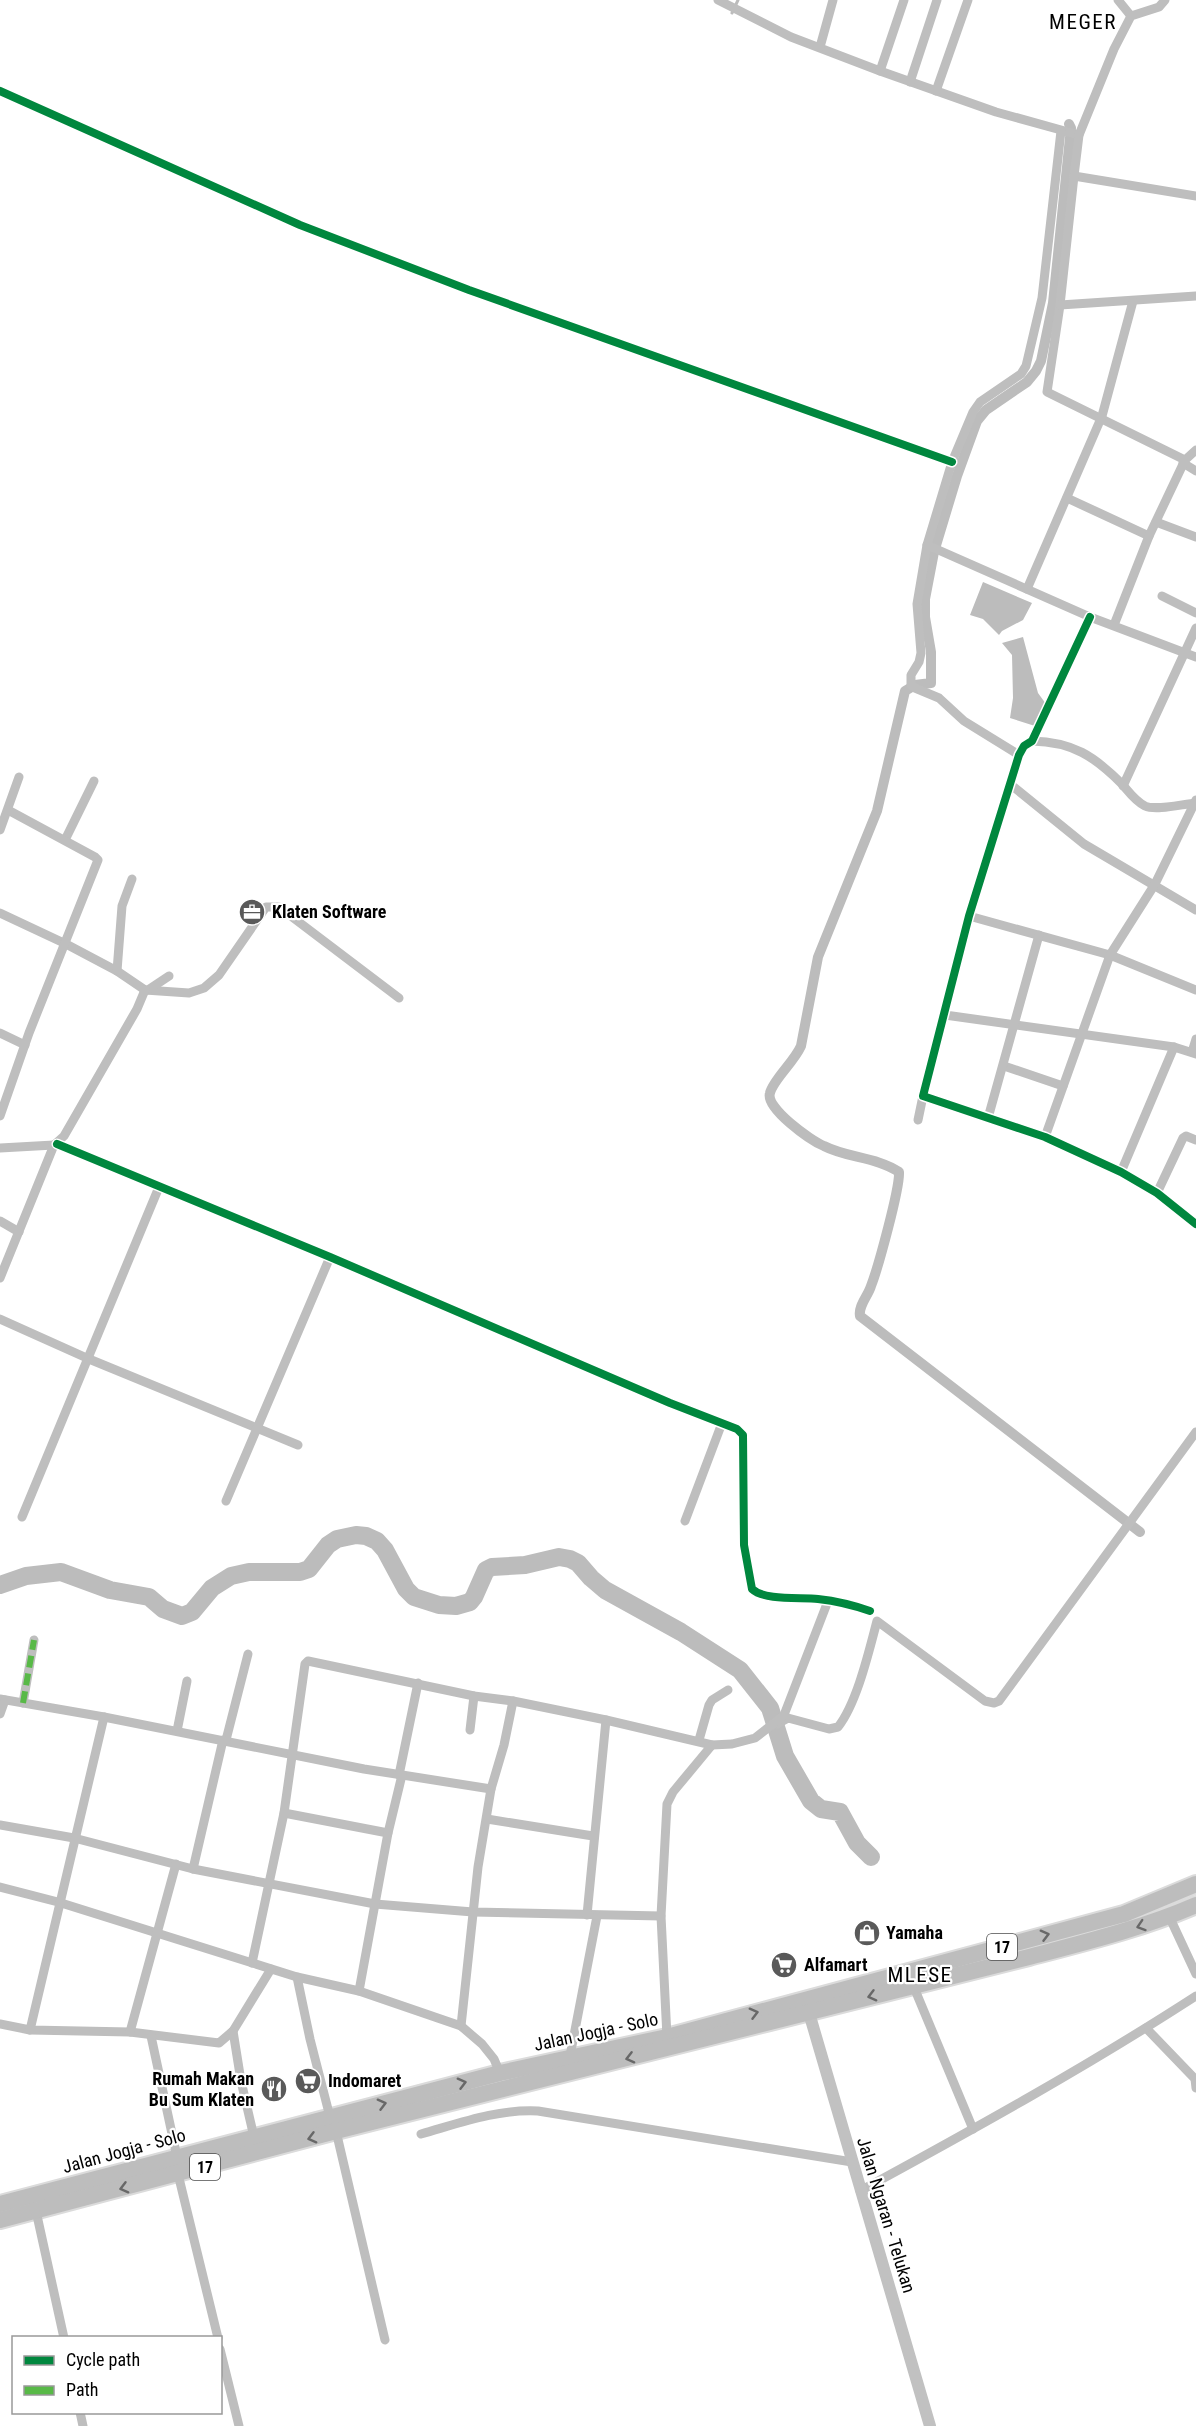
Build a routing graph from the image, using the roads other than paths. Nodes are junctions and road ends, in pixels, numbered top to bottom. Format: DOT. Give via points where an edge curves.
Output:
graph roads {
  1 [pos="718,0"];
  2 [pos="833,0"];
  3 [pos="904,0"];
  4 [pos="938,0"];
  5 [pos="968,0"];
  6 [pos="1118,0"];
  7 [pos="1165,0"];
  8 [pos="1131,16"];
  9 [pos="820,47"];
  10 [pos="880,71"];
  11 [pos="910,82"];
  12 [pos="0,91"];
  13 [pos="936,91"];
  14 [pos="1061,131"];
  15 [pos="1080,135"];
  16 [pos="1074,176"];
  17 [pos="1196,196"];
  18 [pos="1196,296"];
  19 [pos="1133,301"];
  20 [pos="1060,305"];
  21 [pos="1101,417"];
  22 [pos="1196,450"];
  23 [pos="1184,461"];
  24 [pos="952,462"];
  25 [pos="1196,471"];
  26 [pos="1067,498"];
  27 [pos="1156,522"];
  28 [pos="1149,536"];
  29 [pos="1196,537"];
  30 [pos="927,545"];
  31 [pos="1027,589"];
  32 [pos="1162,596"];
  33 [pos="1196,614"];
  34 [pos="1090,617"];
  35 [pos="1114,625"];
  36 [pos="1196,628"];
  37 [pos="1191,655"];
  38 [pos="1032,741"];
  39 [pos="1019,755"];
  40 [pos="19,777"];
  41 [pos="94,781"];
  42 [pos="1010,784"];
  43 [pos="1123,786"];
  44 [pos="1196,802"];
  45 [pos="8,810"];
  46 [pos="0,830"];
  47 [pos="65,840"];
  48 [pos="132,879"];
  49 [pos="1155,884"];
  50 [pos="1196,910"];
  51 [pos="0,914"];
  52 [pos="969,916"];
  53 [pos="1039,935"];
  54 [pos="66,944"];
  55 [pos="1110,955"];
  56 [pos="117,971"];
  57 [pos="170,976"];
  58 [pos="146,990"];
  59 [pos="1196,990"];
  60 [pos="399,998"];
  61 [pos="945,1015"];
  62 [pos="1015,1025"];
  63 [pos="0,1033"];
  64 [pos="1083,1033"];
  65 [pos="1196,1039"];
  66 [pos="25,1045"];
  67 [pos="1174,1047"];
  68 [pos="1194,1053"];
  69 [pos="1004,1066"];
  70 [pos="1063,1086"];
  71 [pos="923,1096"];
  72 [pos="0,1116"];
  73 [pos="988,1119"];
  74 [pos="918,1120"];
  75 [pos="1045,1137"];
  76 [pos="1196,1140"];
  77 [pos="56,1144"];
  78 [pos="0,1148"];
  79 [pos="1121,1172"];
  80 [pos="159,1186"];
  81 [pos="1157,1193"];
  82 [pos="0,1221"];
  83 [pos="1196,1224"];
  84 [pos="19,1232"];
  85 [pos="330,1257"];
  86 [pos="0,1278"];
  87 [pos="0,1319"];
  88 [pos="89,1359"];
  89 [pos="722,1423"];
  90 [pos="256,1427"];
  91 [pos="1196,1432"];
  92 [pos="298,1445"];
  93 [pos="226,1501"];
  94 [pos="22,1517"];
  95 [pos="685,1521"];
  96 [pos="828,1601"];
  97 [pos="870,1611"];
  98 [pos="34,1640"];
  99 [pos="248,1654"];
  100 [pos="187,1681"];
  101 [pos="418,1683"];
  102 [pos="728,1690"];
  103 [pos="474,1696"];
  104 [pos="2,1700"];
  105 [pos="513,1701"];
  106 [pos="23,1703"];
  107 [pos="0,1714"];
  108 [pos="104,1717"];
  109 [pos="606,1720"];
  110 [pos="773,1726"];
  111 [pos="470,1730"];
  112 [pos="177,1731"];
  113 [pos="225,1740"];
  114 [pos="699,1740"];
  115 [pos="712,1745"];
  116 [pos="293,1753"];
  117 [pos="400,1775"];
  118 [pos="491,1790"];
  119 [pos="284,1813"];
  120 [pos="487,1819"];
  121 [pos="0,1825"];
  122 [pos="388,1833"];
  123 [pos="593,1836"];
  124 [pos="74,1838"];
  125 [pos="176,1864"];
  126 [pos="193,1869"];
  127 [pos="270,1883"];
  128 [pos="1196,1884"];
  129 [pos="0,1887"];
  130 [pos="58,1902"];
  131 [pos="375,1904"];
  132 [pos="1196,1905"];
  133 [pos="473,1912"];
  134 [pos="586,1915"];
  135 [pos="597,1916"];
  136 [pos="661,1916"];
  137 [pos="1169,1917"];
  138 [pos="157,1933"];
  139 [pos="252,1963"];
  140 [pos="271,1969"];
  141 [pos="1196,1974"];
  142 [pos="297,1977"];
  143 [pos="913,1985"];
  144 [pos="359,1991"];
  145 [pos="1196,1996"];
  146 [pos="807,2006"];
  147 [pos="0,2024"];
  148 [pos="461,2026"];
  149 [pos="30,2030"];
  150 [pos="1144,2030"];
  151 [pos="130,2031"];
  152 [pos="233,2031"];
  153 [pos="151,2036"];
  154 [pos="667,2037"];
  155 [pos="570,2056"];
  156 [pos="500,2073"];
  157 [pos="1196,2081"];
  158 [pos="408,2105"];
  159 [pos="333,2124"];
  160 [pos="973,2129"];
  161 [pos="421,2134"];
  162 [pos="254,2137"];
  163 [pos="852,2162"];
  164 [pos="177,2166"];
  165 [pos="860,2191"];
  166 [pos="0,2204"];
  167 [pos="36,2211"];
  168 [pos="0,2220"];
  169 [pos="64,2336"];
  170 [pos="218,2336"];
  171 [pos="385,2340"];
  172 [pos="222,2357"];
  173 [pos="239,2426"];
  174 [pos="930,2426"];
  1 -- 9 [label="street" via="791,37"];
  2 -- 9 [label="street"];
  3 -- 10 [label="street"];
  4 -- 11 [label="street"];
  5 -- 13 [label="street"];
  6 -- 8 [label="street"];
  7 -- 8 [label="street" via="1159,7"];
  8 -- 15 [label="street"];
  9 -- 10 [label="street"];
  10 -- 11 [label="street"];
  11 -- 13 [label="street"];
  12 -- 24 [label="street" via="300,225 469,290"];
  13 -- 14 [label="street"];
  14 -- 15 [label="street"];
  14 -- 24 [label="street" via="1042,298 1026,366 1016,379 975,408"];
  15 -- 16 [label="street"];
  16 -- 17 [label="street"];
  16 -- 20 [label="street"];
  18 -- 19 [label="street"];
  19 -- 20 [label="street"];
  19 -- 21 [label="street"];
  20 -- 21 [label="street" via="1046,390"];
  21 -- 23 [label="street"];
  21 -- 26 [label="street"];
  22 -- 23 [label="street"];
  23 -- 25 [label="street"];
  23 -- 27 [label="street"];
  24 -- 30 [label="street"];
  26 -- 28 [label="street"];
  26 -- 31 [label="street"];
  27 -- 28 [label="street"];
  27 -- 29 [label="street"];
  28 -- 35 [label="street"];
  30 -- 31 [label="street"];
  30 -- 39 [label="street" via="917,604 921,653 911,685 939,698 964,721"];
  31 -- 34 [label="street"];
  32 -- 33 [label="street"];
  34 -- 35 [label="street"];
  34 -- 38 [label="street"];
  35 -- 37 [label="street"];
  36 -- 37 [label="street"];
  37 -- 43 [label="street"];
  38 -- 39 [label="street"];
  38 -- 43 [label="street" via="1073,747 1090,755"];
  39 -- 42 [label="street"];
  40 -- 45 [label="street"];
  41 -- 47 [label="street"];
  42 -- 49 [label="street" via="1084,844"];
  42 -- 52 [label="street"];
  43 -- 44 [label="street" via="1146,807"];
  44 -- 49 [label="street"];
  45 -- 46 [label="street"];
  45 -- 47 [label="street"];
  47 -- 54 [label="street" via="98,860"];
  48 -- 56 [label="street" via="122,906"];
  49 -- 50 [label="street"];
  49 -- 55 [label="street"];
  51 -- 54 [label="street"];
  52 -- 53 [label="street"];
  52 -- 61 [label="street"];
  53 -- 55 [label="street"];
  53 -- 62 [label="street"];
  54 -- 56 [label="street"];
  54 -- 66 [label="street"];
  55 -- 59 [label="street"];
  55 -- 64 [label="street"];
  56 -- 58 [label="street"];
  57 -- 58 [label="street"];
  58 -- 60 [label="street" via="189,993 204,988 219,975 260,914 272,906 279,907"];
  58 -- 77 [label="street" via="70,1126"];
  61 -- 62 [label="street"];
  61 -- 71 [label="street"];
  62 -- 64 [label="street"];
  62 -- 69 [label="street"];
  63 -- 66 [label="street"];
  64 -- 67 [label="street"];
  64 -- 70 [label="street"];
  65 -- 68 [label="street"];
  66 -- 72 [label="street"];
  67 -- 68 [label="street"];
  67 -- 79 [label="street"];
  69 -- 70 [label="street"];
  69 -- 73 [label="street"];
  70 -- 75 [label="street"];
  71 -- 73 [label="street"];
  71 -- 74 [label="street"];
  73 -- 75 [label="street"];
  75 -- 79 [label="street"];
  76 -- 81 [label="street" via="1183,1138"];
  77 -- 78 [label="street"];
  77 -- 80 [label="street"];
  77 -- 84 [label="street"];
  79 -- 81 [label="street"];
  80 -- 85 [label="street"];
  80 -- 88 [label="street"];
  81 -- 83 [label="street"];
  82 -- 84 [label="street"];
  84 -- 86 [label="street"];
  85 -- 89 [label="street"];
  85 -- 90 [label="street"];
  87 -- 88 [label="street"];
  88 -- 90 [label="street"];
  88 -- 94 [label="street"];
  89 -- 95 [label="street"];
  89 -- 96 [label="street" via="743,1436 744,1545 752,1589 762,1594"];
  90 -- 92 [label="street"];
  90 -- 93 [label="street"];
  91 -- 110 [label="street" via="999,1701 985,1701 877,1621 861,1676 838,1727 829,1729 788,1718"];
  96 -- 97 [label="street"];
  96 -- 110 [label="street" via="783,1716"];
  98 -- 106 [label="street"];
  99 -- 113 [label="street"];
  100 -- 112 [label="street"];
  101 -- 103 [label="street"];
  101 -- 116 [label="street" via="308,1661"];
  101 -- 117 [label="street"];
  102 -- 114 [label="street" via="709,1705"];
  103 -- 105 [label="street"];
  103 -- 111 [label="street"];
  104 -- 106 [label="street"];
  104 -- 107 [label="street"];
  105 -- 109 [label="street"];
  105 -- 118 [label="street"];
  106 -- 108 [label="street"];
  108 -- 112 [label="street"];
  108 -- 124 [label="street"];
  109 -- 114 [label="street"];
  109 -- 123 [label="street"];
  110 -- 115 [label="street" via="755,1738"];
  112 -- 113 [label="street"];
  113 -- 116 [label="street"];
  113 -- 126 [label="street"];
  114 -- 115 [label="street"];
  115 -- 136 [label="street" via="667,1804"];
  116 -- 117 [label="street"];
  116 -- 119 [label="street"];
  117 -- 118 [label="street"];
  117 -- 122 [label="street"];
  118 -- 120 [label="street"];
  119 -- 122 [label="street"];
  119 -- 127 [label="street"];
  120 -- 123 [label="street"];
  120 -- 133 [label="street"];
  121 -- 124 [label="street"];
  122 -- 131 [label="street"];
  123 -- 134 [label="street"];
  124 -- 125 [label="street"];
  124 -- 130 [label="street"];
  125 -- 126 [label="street"];
  125 -- 138 [label="street"];
  126 -- 127 [label="street"];
  127 -- 131 [label="street"];
  127 -- 139 [label="street"];
  146 -- 128 [label="highway, Jalan Jogja - Solo / 17, one-way" via="1124,1914"];
  129 -- 130 [label="street"];
  130 -- 138 [label="street"];
  130 -- 149 [label="street"];
  131 -- 133 [label="street"];
  131 -- 144 [label="street"];
  132 -- 137 [label="highway, 17"];
  133 -- 134 [label="street"];
  133 -- 148 [label="street"];
  134 -- 135 [label="street"];
  135 -- 136 [label="street"];
  135 -- 155 [label="street"];
  136 -- 154 [label="street"];
  137 -- 141 [label="street"];
  137 -- 143 [label="highway, 17, one-way" via="1092,1941"];
  138 -- 139 [label="street"];
  138 -- 151 [label="street"];
  139 -- 140 [label="street"];
  140 -- 142 [label="street"];
  140 -- 152 [label="street"];
  142 -- 144 [label="street"];
  142 -- 159 [label="street"];
  143 -- 146 [label="highway, 17, one-way"];
  143 -- 160 [label="street"];
  144 -- 148 [label="street"];
  145 -- 150 [label="street"];
  154 -- 146 [label="highway, Jalan Jogja - Solo / 17, one-way"];
  146 -- 158 [label="highway, 17, one-way"];
  146 -- 163 [label="main road, Jalan Ngaran - Telukan"];
  147 -- 149 [label="street"];
  148 -- 156 [label="street" via="482,2044"];
  149 -- 151 [label="street"];
  150 -- 157 [label="street"];
  150 -- 160 [label="street"];
  151 -- 153 [label="street"];
  152 -- 153 [label="street" via="219,2043"];
  152 -- 162 [label="street"];
  153 -- 164 [label="street"];
  154 -- 155 [label="highway, Jalan Jogja - Solo / 17"];
  155 -- 156 [label="highway, Jalan Jogja - Solo / 17"];
  158 -- 156 [label="highway, Jalan Jogja - Solo / 17, one-way"];
  158 -- 159 [label="highway, Jalan Jogja - Solo / 17"];
  159 -- 162 [label="highway, Jalan Jogja - Solo / 17"];
  159 -- 164 [label="highway, Jalan Jogja - Solo / 17, one-way"];
  159 -- 171 [label="street"];
  160 -- 165 [label="street"];
  161 -- 163 [label="street" via="490,2114 538,2111"];
  162 -- 164 [label="highway, Jalan Jogja - Solo / 17"];
  163 -- 165 [label="main road, Jalan Ngaran - Telukan"];
  164 -- 166 [label="highway, Jalan Jogja - Solo / 17"];
  164 -- 167 [label="highway, Jalan Jogja - Solo / 17, one-way"];
  164 -- 170 [label="street"];
  165 -- 174 [label="main road, Jalan Ngaran - Telukan"];
  167 -- 168 [label="highway, Jalan Jogja - Solo / 17"];
  167 -- 169 [label="street"];
  172 -- 173 [label="street"];
}
